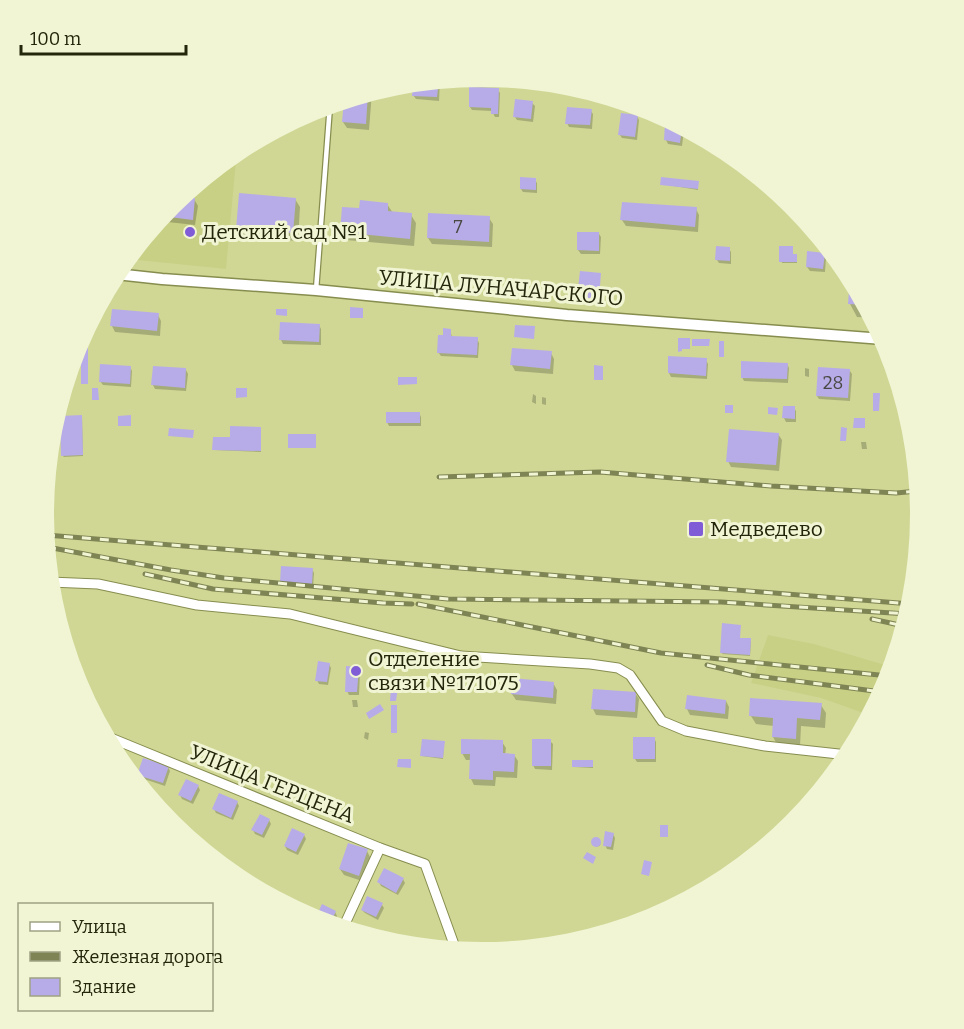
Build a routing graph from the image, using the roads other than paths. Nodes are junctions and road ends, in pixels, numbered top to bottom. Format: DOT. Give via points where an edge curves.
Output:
graph roads {
  1 [pos="329,115"];
  2 [pos="127,275"];
  3 [pos="316,290"];
  4 [pos="872,338"];
  5 [pos="60,582"];
  6 [pos="120,742"];
  7 [pos="837,754"];
  8 [pos="380,848"];
  9 [pos="346,921"];
  10 [pos="453,942"];
  1 -- 3 [label="lane"];
  2 -- 3 [label="street, УЛИЦА ЛУНАЧАРСКОГО"];
  3 -- 4 [label="street, УЛИЦА ЛУНАЧАРСКОГО" via="567,315"];
  5 -- 7 [label="street" via="98,584 196,604 290,614 461,656 618,668 630,675 662,721 686,731 765,746"];
  6 -- 8 [label="street, УЛИЦА ГЕРЦЕНА"];
  8 -- 9 [label="street"];
  8 -- 10 [label="street, УЛИЦА ГЕРЦЕНА" via="425,864"];
}
